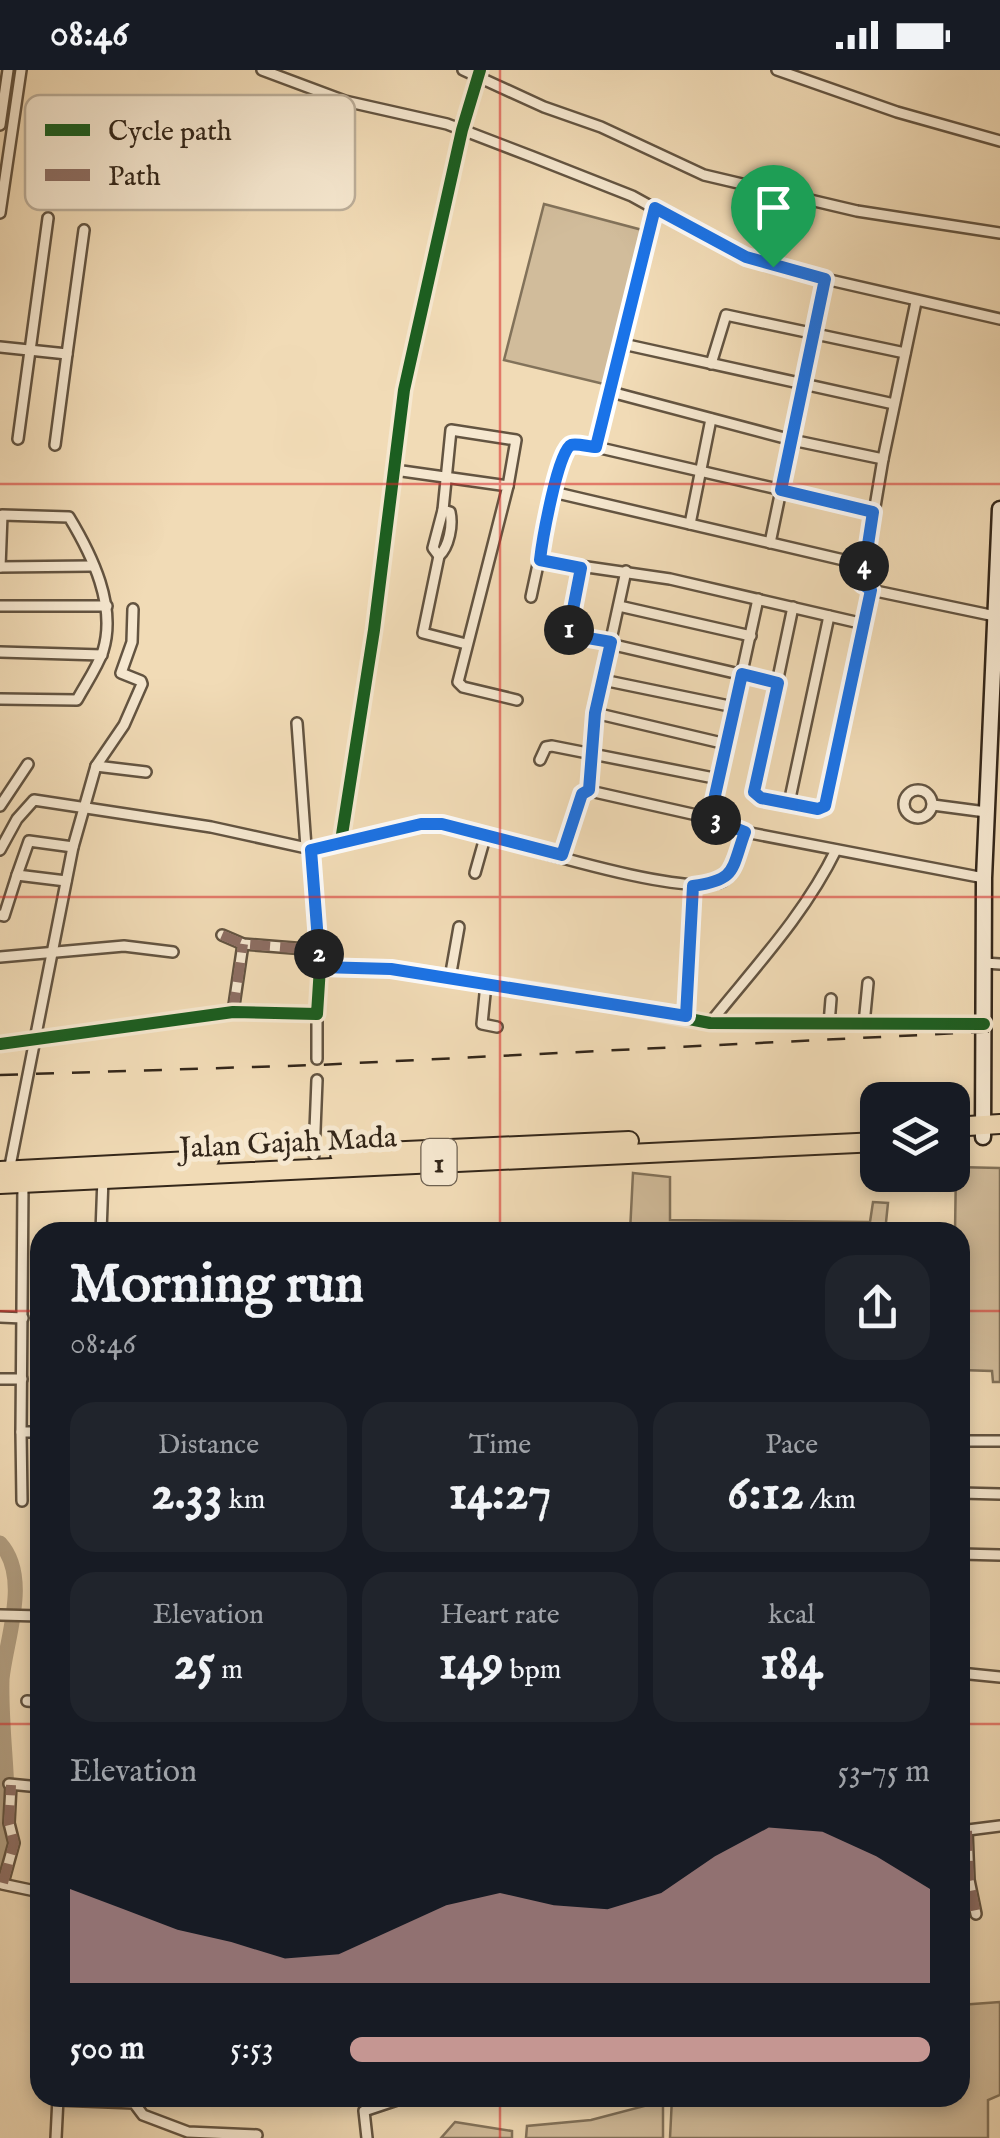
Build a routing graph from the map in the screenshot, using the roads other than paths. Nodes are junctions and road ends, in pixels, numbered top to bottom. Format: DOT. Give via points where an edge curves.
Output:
graph roads {
  1 [pos="8,70"];
  2 [pos="21,70"];
  3 [pos="262,70"];
  4 [pos="463,70"];
  5 [pos="777,70"];
  6 [pos="479,74"];
  7 [pos="329,95"];
  8 [pos="355,103"];
  9 [pos="0,125"];
  10 [pos="462,130"];
  11 [pos="1000,141"];
  12 [pos="655,208"];
  13 [pos="0,213"];
  14 [pos="48,218"];
  15 [pos="84,230"];
  16 [pos="1000,233"];
  17 [pos="825,279"];
  18 [pos="916,302"];
  19 [pos="1000,319"];
  20 [pos="814,334"];
  21 [pos="623,344"];
  22 [pos="0,347"];
  23 [pos="28,350"];
  24 [pos="905,353"];
  25 [pos="67,354"];
  26 [pos="712,364"];
  27 [pos="803,385"];
  28 [pos="611,392"];
  29 [pos="894,404"];
  30 [pos="711,419"];
  31 [pos="18,439"];
  32 [pos="792,440"];
  33 [pos="55,446"];
  34 [pos="596,447"];
  35 [pos="883,460"];
  36 [pos="395,470"];
  37 [pos="701,472"];
  38 [pos="444,478"];
  39 [pos="508,486"];
  40 [pos="781,490"];
  41 [pos="553,492"];
  42 [pos="1000,509"];
  43 [pos="873,512"];
  44 [pos="1,515"];
  45 [pos="690,524"];
  46 [pos="770,542"];
  47 [pos="540,560"];
  48 [pos="865,565"];
  49 [pos="92,566"];
  50 [pos="0,567"];
  51 [pos="581,568"];
  52 [pos="626,570"];
  53 [pos="999,574"];
  54 [pos="871,590"];
  55 [pos="532,597"];
  56 [pos="758,599"];
  57 [pos="0,606"];
  58 [pos="107,606"];
  59 [pos="619,606"];
  60 [pos="793,607"];
  61 [pos="134,609"];
  62 [pos="829,616"];
  63 [pos="995,616"];
  64 [pos="864,624"];
  65 [pos="751,636"];
  66 [pos="611,642"];
  67 [pos="466,644"];
  68 [pos="0,652"];
  69 [pos="102,656"];
  70 [pos="996,660"];
  71 [pos="742,674"];
  72 [pos="603,680"];
  73 [pos="778,683"];
  74 [pos="0,699"];
  75 [pos="516,700"];
  76 [pos="734,707"];
  77 [pos="595,713"];
  78 [pos="297,723"];
  79 [pos="726,744"];
  80 [pos="995,745"];
  81 [pos="594,754"];
  82 [pos="540,760"];
  83 [pos="28,764"];
  84 [pos="96,766"];
  85 [pos="146,772"];
  86 [pos="718,779"];
  87 [pos="589,790"];
  88 [pos="3,795"];
  89 [pos="789,803"];
  90 [pos="0,806"];
  91 [pos="84,806"];
  92 [pos="933,806"];
  93 [pos="986,812"];
  94 [pos="710,818"];
  95 [pos="745,832"];
  96 [pos="486,834"];
  97 [pos="341,841"];
  98 [pos="73,847"];
  99 [pos="308,848"];
  100 [pos="0,850"];
  101 [pos="836,850"];
  102 [pos="562,855"];
  103 [pos="993,856"];
  104 [pos="476,873"];
  105 [pos="17,874"];
  106 [pos="984,878"];
  107 [pos="66,881"];
  108 [pos="693,886"];
  109 [pos="0,915"];
  110 [pos="460,927"];
  111 [pos="222,934"];
  112 [pos="242,944"];
  113 [pos="319,950"];
  114 [pos="51,951"];
  115 [pos="173,952"];
  116 [pos="0,957"];
  117 [pos="984,963"];
  118 [pos="1000,964"];
  119 [pos="320,967"];
  120 [pos="450,978"];
  121 [pos="868,983"];
  122 [pos="486,984"];
  123 [pos="831,999"];
  124 [pos="233,1012"];
  125 [pos="317,1014"];
  126 [pos="686,1016"];
  127 [pos="710,1022"];
  128 [pos="829,1024"];
  129 [pos="864,1024"];
  130 [pos="984,1024"];
  131 [pos="496,1027"];
  132 [pos="34,1040"];
  133 [pos="0,1044"];
  134 [pos="317,1059"];
  135 [pos="317,1080"];
  136 [pos="992,1130"];
  137 [pos="860,1132"];
  138 [pos="860,1143"];
  139 [pos="314,1155"];
  140 [pos="104,1172"];
  141 [pos="10,1177"];
  142 [pos="102,1222"];
  143 [pos="0,1317"];
  144 [pos="22,1318"];
  145 [pos="0,1379"];
  146 [pos="22,1380"];
  147 [pos="21,1432"];
  148 [pos="30,1432"];
  149 [pos="970,1441"];
  150 [pos="1000,1441"];
  151 [pos="970,1492"];
  152 [pos="1000,1494"];
  153 [pos="22,1501"];
  154 [pos="970,1554"];
  155 [pos="1000,1555"];
  156 [pos="0,1614"];
  157 [pos="30,1616"];
  158 [pos="970,1674"];
  159 [pos="1000,1677"];
  160 [pos="26,1701"];
  161 [pos="30,1701"];
  162 [pos="30,1786"];
  163 [pos="1000,1826"];
  164 [pos="970,1830"];
  165 [pos="1,1885"];
  166 [pos="970,1885"];
  167 [pos="30,1890"];
  168 [pos="976,1914"];
  169 [pos="58,2107"];
  170 [pos="137,2107"];
  171 [pos="374,2107"];
  172 [pos="257,2136"];
  173 [pos="56,2138"];
  174 [pos="367,2138"];
  1 -- 9 [label="street"];
  2 -- 13 [label="street"];
  3 -- 7 [label="street"];
  4 -- 6 [label="street"];
  5 -- 11 [label="street"];
  6 -- 10 [label="street"];
  6 -- 16 [label="street" via="704,176 857,211"];
  8 -- 10 [label="street"];
  10 -- 12 [label="street"];
  10 -- 36 [label="street" via="404,390"];
  12 -- 17 [label="street" via="746,257"];
  12 -- 21 [label="street"];
  14 -- 23 [label="street"];
  15 -- 25 [label="street"];
  17 -- 18 [label="street"];
  17 -- 20 [label="street"];
  18 -- 19 [label="street"];
  18 -- 24 [label="street"];
  20 -- 24 [label="street"];
  20 -- 26 [label="street" via="726,316"];
  20 -- 27 [label="street"];
  21 -- 26 [label="street"];
  21 -- 28 [label="street"];
  22 -- 23 [label="street"];
  23 -- 25 [label="street"];
  23 -- 31 [label="street"];
  24 -- 29 [label="street"];
  25 -- 33 [label="street"];
  26 -- 27 [label="street"];
  27 -- 29 [label="street"];
  27 -- 32 [label="street"];
  28 -- 30 [label="street"];
  28 -- 34 [label="street"];
  29 -- 35 [label="street"];
  30 -- 32 [label="street"];
  30 -- 37 [label="street"];
  32 -- 35 [label="street"];
  32 -- 40 [label="street"];
  34 -- 37 [label="street"];
  34 -- 41 [label="street" via="568,446"];
  35 -- 43 [label="street"];
  36 -- 38 [label="street"];
  36 -- 97 [label="street"];
  37 -- 40 [label="street"];
  37 -- 45 [label="street"];
  38 -- 39 [label="street"];
  38 -- 39 [label="street" via="455,429 516,440"];
  38 -- 67 [label="street" via="443,510 452,520 422,633"];
  39 -- 67 [label="street"];
  40 -- 43 [label="street"];
  40 -- 46 [label="street"];
  41 -- 45 [label="street"];
  41 -- 47 [label="street"];
  42 -- 53 [label="street"];
  43 -- 48 [label="street"];
  44 -- 49 [label="street" via="69,517"];
  44 -- 50 [label="street"];
  45 -- 46 [label="street"];
  46 -- 48 [label="street"];
  47 -- 51 [label="street"];
  47 -- 55 [label="street"];
  48 -- 54 [label="street" via="862,584"];
  49 -- 50 [label="street"];
  49 -- 58 [label="street"];
  51 -- 52 [label="street"];
  51 -- 66 [label="street" via="569,630"];
  52 -- 56 [label="street"];
  52 -- 59 [label="street"];
  53 -- 63 [label="street"];
  54 -- 63 [label="street"];
  54 -- 64 [label="street"];
  56 -- 60 [label="street"];
  56 -- 65 [label="street"];
  57 -- 58 [label="street"];
  58 -- 69 [label="street"];
  59 -- 65 [label="street"];
  59 -- 66 [label="street"];
  60 -- 62 [label="street"];
  60 -- 73 [label="street"];
  61 -- 84 [label="street" via="122,674 142,684"];
  62 -- 64 [label="street"];
  62 -- 89 [label="street"];
  63 -- 70 [label="street"];
  64 -- 89 [label="street" via="825,806"];
  65 -- 71 [label="street"];
  66 -- 71 [label="street"];
  66 -- 72 [label="street"];
  67 -- 75 [label="street" via="459,685"];
  68 -- 69 [label="street"];
  69 -- 74 [label="street" via="76,700"];
  70 -- 80 [label="street"];
  71 -- 73 [label="street"];
  71 -- 76 [label="street"];
  72 -- 76 [label="street"];
  72 -- 77 [label="street"];
  73 -- 89 [label="street" via="753,787 756,796"];
  76 -- 79 [label="street"];
  77 -- 79 [label="street"];
  77 -- 81 [label="street"];
  78 -- 99 [label="street"];
  79 -- 86 [label="street"];
  80 -- 93 [label="street"];
  81 -- 82 [label="street" via="548,745"];
  81 -- 86 [label="street"];
  81 -- 87 [label="street"];
  83 -- 88 [label="street"];
  84 -- 85 [label="street"];
  84 -- 91 [label="street"];
  86 -- 94 [label="street"];
  87 -- 94 [label="street"];
  87 -- 102 [label="street"];
  88 -- 90 [label="street"];
  91 -- 98 [label="street"];
  91 -- 99 [label="street"];
  91 -- 100 [label="street" via="31,800"];
  92 -- 93 [label="street"];
  93 -- 103 [label="street"];
  94 -- 95 [label="street"];
  95 -- 101 [label="street"];
  95 -- 108 [label="street" via="730,874"];
  96 -- 97 [label="street" via="421,824"];
  96 -- 102 [label="street"];
  96 -- 104 [label="street"];
  97 -- 99 [label="street"];
  98 -- 105 [label="street" via="28,841"];
  98 -- 107 [label="street"];
  99 -- 113 [label="street"];
  101 -- 106 [label="street"];
  101 -- 127 [label="street" via="802,908"];
  102 -- 108 [label="street"];
  103 -- 106 [label="street"];
  105 -- 107 [label="street"];
  105 -- 109 [label="street"];
  106 -- 117 [label="street"];
  107 -- 114 [label="street"];
  108 -- 126 [label="street"];
  110 -- 120 [label="street"];
  111 -- 112 [label="street"];
  112 -- 113 [label="street"];
  112 -- 124 [label="street"];
  113 -- 119 [label="street"];
  114 -- 115 [label="street" via="124,946"];
  114 -- 116 [label="street"];
  114 -- 132 [label="street"];
  117 -- 118 [label="street"];
  117 -- 130 [label="street"];
  119 -- 120 [label="street"];
  119 -- 125 [label="street"];
  120 -- 122 [label="street"];
  121 -- 129 [label="street"];
  122 -- 126 [label="street"];
  122 -- 131 [label="street" via="482,1025"];
  123 -- 128 [label="street"];
  124 -- 125 [label="street"];
  124 -- 132 [label="street"];
  125 -- 134 [label="street"];
  126 -- 127 [label="street"];
  127 -- 128 [label="street"];
  128 -- 129 [label="street"];
  129 -- 130 [label="street"];
  130 -- 136 [label="street"];
  132 -- 133 [label="street"];
  132 -- 141 [label="street"];
  135 -- 139 [label="street"];
  137 -- 139 [label="highway, Jalan Gajah Mada / 1"];
  138 -- 140 [label="highway, Jalan Gajah Mada / 1"];
  139 -- 140 [label="highway, Jalan Gajah Mada / 1"];
  140 -- 141 [label="highway, Jalan Gajah Mada / 1"];
  140 -- 142 [label="street"];
  141 -- 144 [label="street"];
  143 -- 144 [label="street"];
  144 -- 146 [label="street"];
  145 -- 146 [label="street"];
  146 -- 147 [label="street"];
  147 -- 148 [label="street"];
  147 -- 153 [label="street"];
  149 -- 150 [label="street"];
  151 -- 152 [label="street"];
  154 -- 155 [label="street"];
  156 -- 157 [label="street"];
  158 -- 159 [label="street"];
  160 -- 161 [label="street"];
  162 -- 165 [label="street" via="8,1784 14,1843"];
  163 -- 164 [label="street"];
  165 -- 167 [label="street"];
  166 -- 168 [label="street"];
  169 -- 173 [label="street"];
  170 -- 172 [label="street" via="184,2130"];
  171 -- 174 [label="street" via="364,2110"];
}
